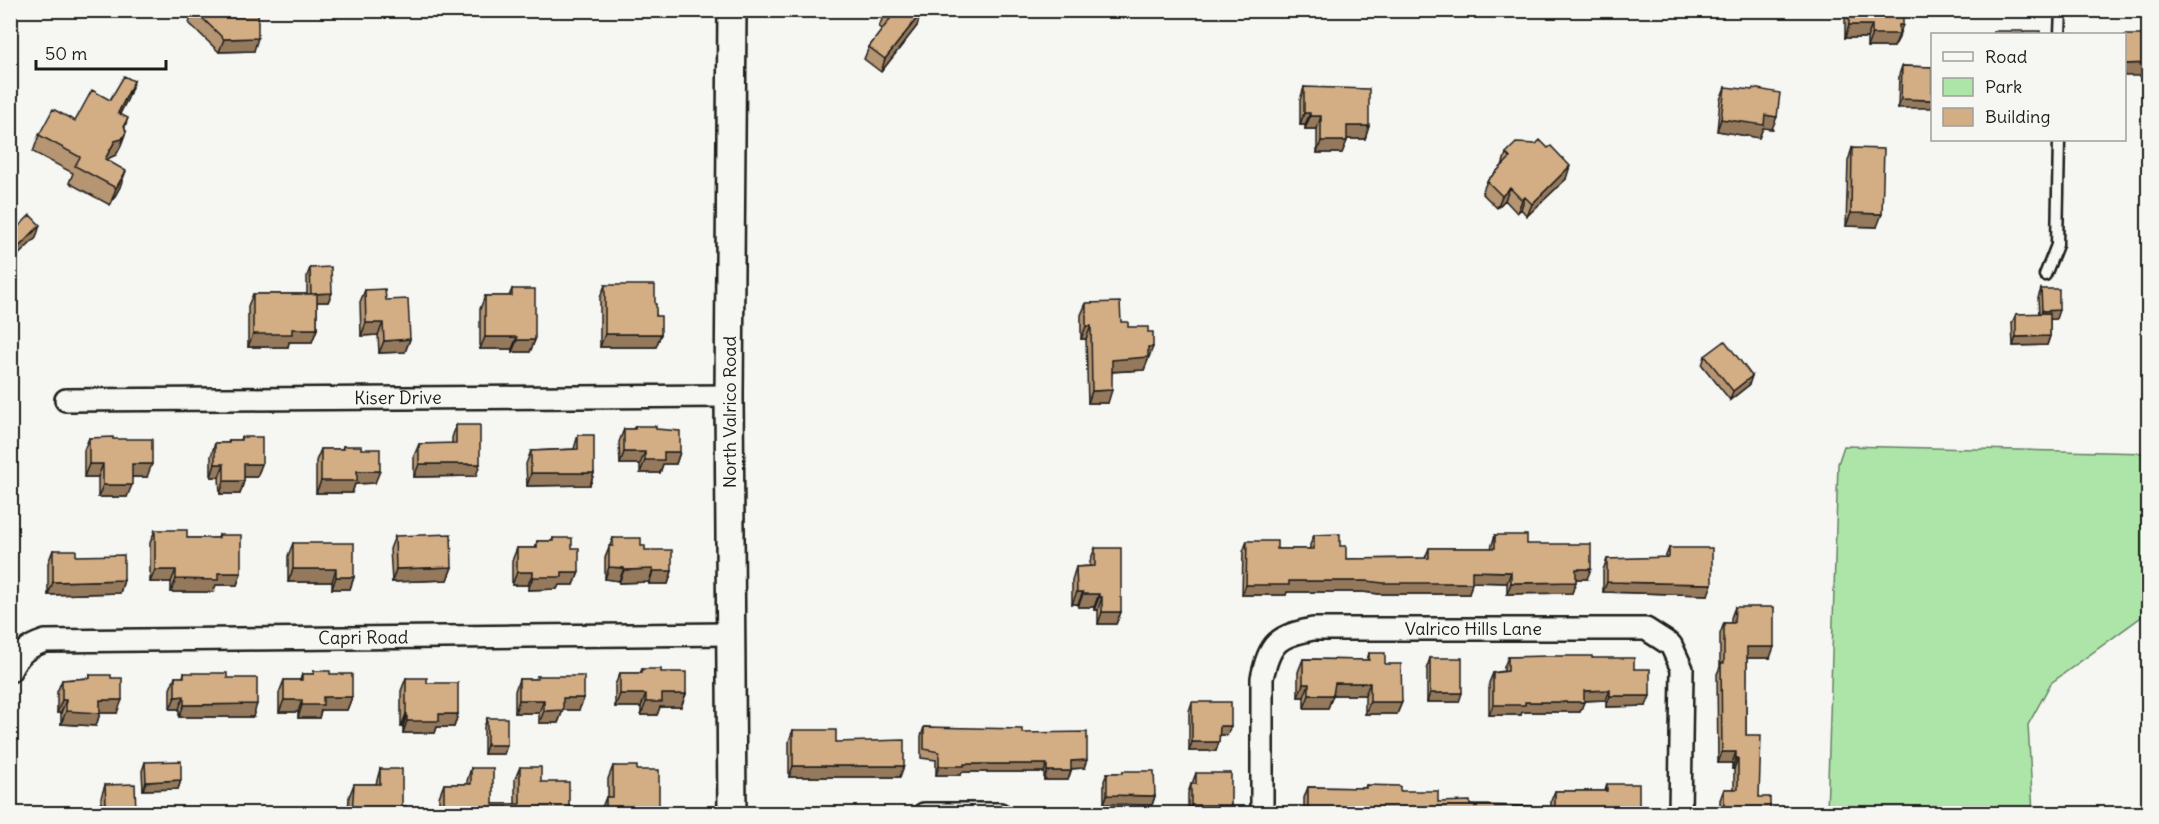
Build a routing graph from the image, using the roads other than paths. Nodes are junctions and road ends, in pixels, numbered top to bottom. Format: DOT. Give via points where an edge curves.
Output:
graph roads {
  1 [pos="732,10"];
  2 [pos="2061,10"];
  3 [pos="2061,33"];
  4 [pos="2059,141"];
  5 [pos="2045,275"];
  6 [pos="729,396"];
  7 [pos="66,400"];
  8 [pos="730,634"];
  9 [pos="10,671"];
  10 [pos="732,813"];
  11 [pos="924,813"];
  12 [pos="1000,813"];
  13 [pos="1262,813"];
  14 [pos="1680,813"];
  1 -- 6 [label="street, North Valrico Road"];
  2 -- 3 [label="lane"];
  4 -- 5 [label="lane" via="2056,245"];
  6 -- 7 [label="street, Kiser Drive"];
  6 -- 8 [label="street, North Valrico Road"];
  8 -- 9 [label="street, Capri Road" via="45,641 28,646"];
  8 -- 10 [label="street, North Valrico Road"];
  11 -- 12 [label="street"];
  13 -- 14 [label="street, Valrico Hills Lane" via="1262,678 1273,646 1291,634 1313,629 1646,629 1671,645 1682,669"];
}
